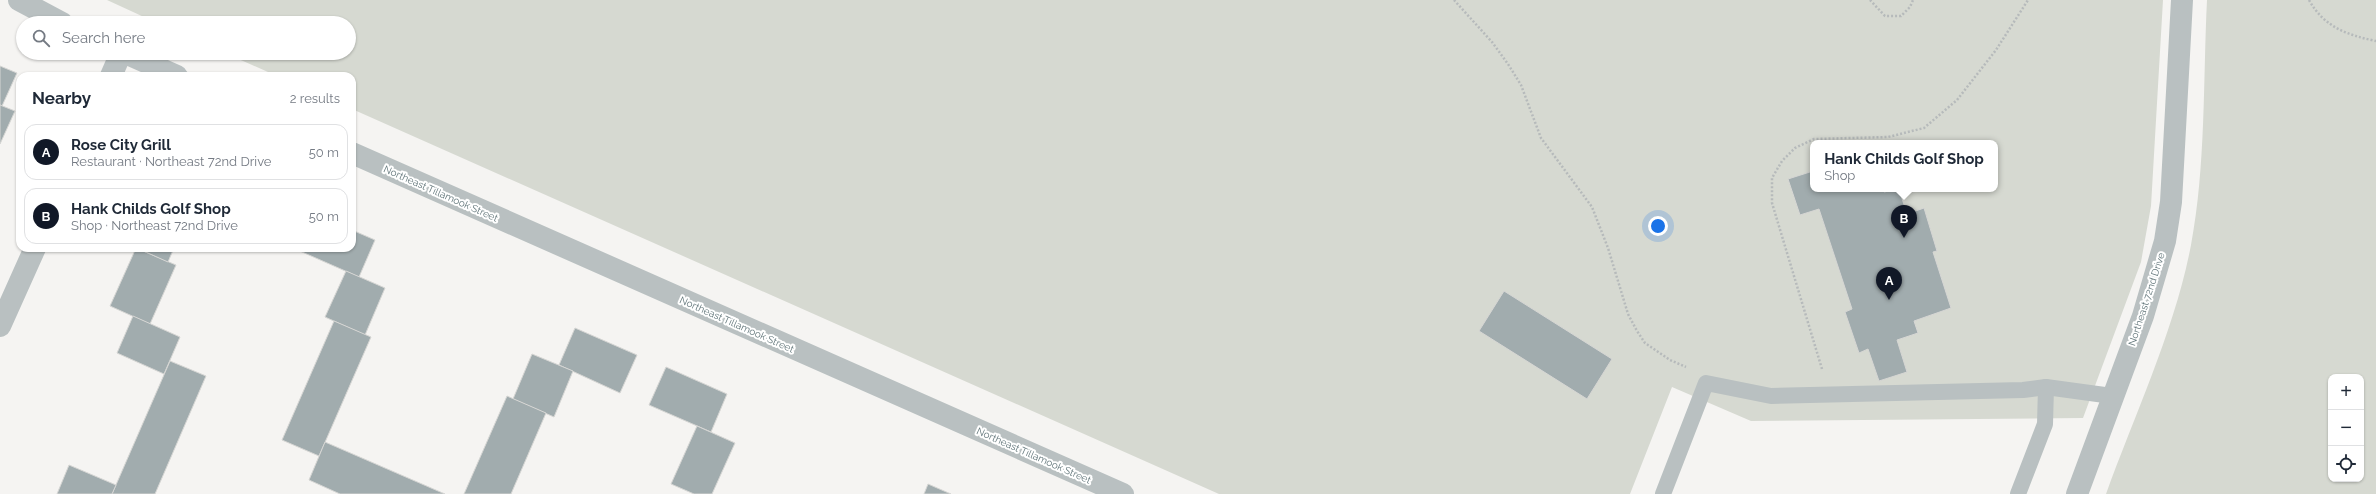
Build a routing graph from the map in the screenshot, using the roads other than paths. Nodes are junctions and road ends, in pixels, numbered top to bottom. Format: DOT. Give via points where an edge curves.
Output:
graph roads {
  1 [pos="19,0"];
  2 [pos="2182,0"];
  3 [pos="49,16"];
  4 [pos="118,60"];
  5 [pos="141,60"];
  6 [pos="113,72"];
  7 [pos="168,72"];
  8 [pos="356,155"];
  9 [pos="33,252"];
  10 [pos="0,326"];
  11 [pos="2046,387"];
  12 [pos="2112,396"];
  13 [pos="1122,494"];
  14 [pos="1663,494"];
  15 [pos="2018,494"];
  16 [pos="2077,494"];
  1 -- 3 [label="street"];
  2 -- 12 [label="street, Northeast 72nd Drive" via="2171,202 2165,241 2142,316"];
  4 -- 6 [label="street"];
  5 -- 7 [label="street"];
  8 -- 13 [label="street, Northeast Tillamook Street"];
  9 -- 10 [label="street"];
  11 -- 12 [label="lane"];
  11 -- 14 [label="lane" via="2023,390 1772,396 1706,383"];
  11 -- 15 [label="lane" via="2044,424"];
  12 -- 16 [label="street, Northeast 72nd Drive"];
}
